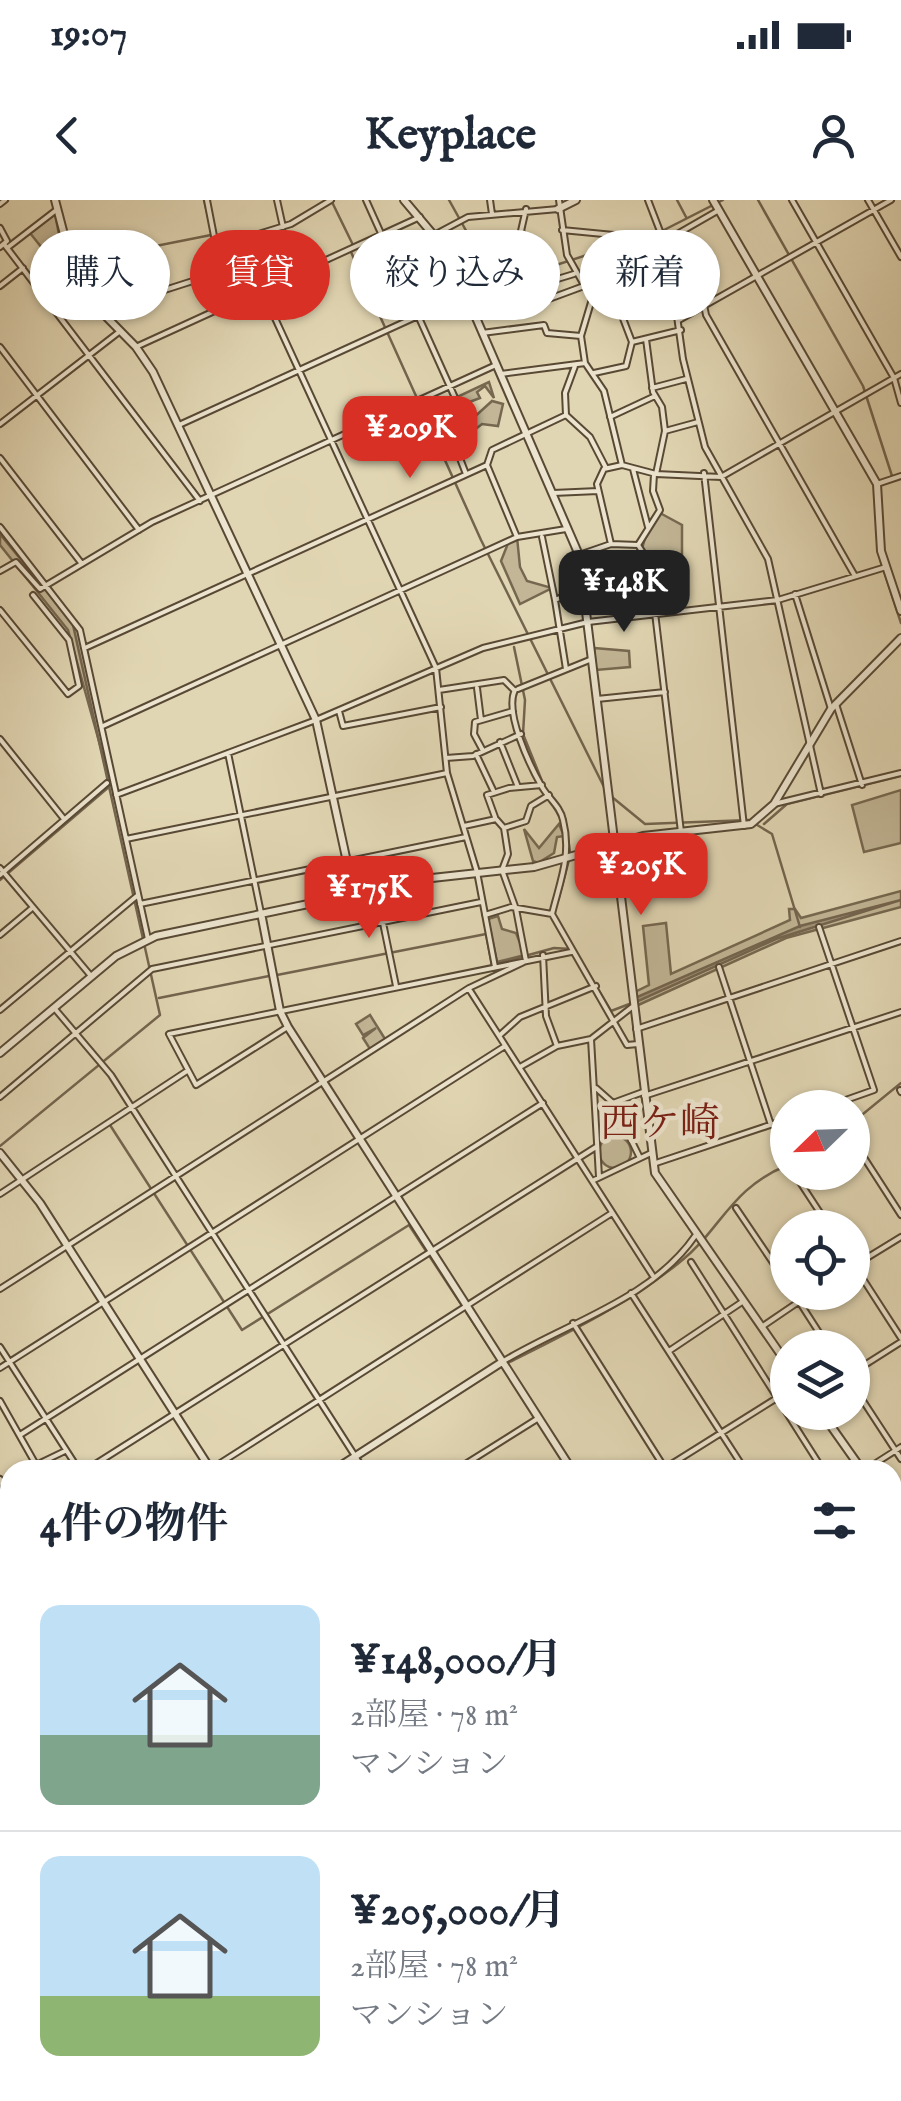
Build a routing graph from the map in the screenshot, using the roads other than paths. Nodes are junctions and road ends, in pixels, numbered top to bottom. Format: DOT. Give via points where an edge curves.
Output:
graph roads {
  1 [pos="207,200"];
  2 [pos="277,200"];
  3 [pos="331,200"];
  4 [pos="366,200"];
  5 [pos="404,200"];
  6 [pos="490,200"];
  7 [pos="560,200"];
  8 [pos="576,200"];
  9 [pos="648,200"];
  10 [pos="714,200"];
  11 [pos="792,200"];
  12 [pos="868,200"];
  13 [pos="891,200"];
  14 [pos="56,204"];
  15 [pos="526,209"];
  16 [pos="558,209"];
  17 [pos="719,210"];
  18 [pos="874,210"];
  19 [pos="492,214"];
  20 [pos="420,217"];
  21 [pos="283,227"];
  22 [pos="0,228"];
  23 [pos="62,230"];
  24 [pos="213,230"];
  25 [pos="273,230"];
  26 [pos="379,230"];
  27 [pos="390,230"];
  28 [pos="432,230"];
  29 [pos="444,230"];
  30 [pos="521,230"];
  31 [pos="561,230"];
  32 [pos="659,230"];
  33 [pos="684,230"];
  34 [pos="580,232"];
  35 [pos="816,242"];
  36 [pos="4,246"];
  37 [pos="901,257"];
  38 [pos="23,268"];
  39 [pos="576,273"];
  40 [pos="757,276"];
  41 [pos="560,279"];
  42 [pos="580,280"];
  43 [pos="0,286"];
  44 [pos="720,298"];
  45 [pos="107,320"];
  46 [pos="195,320"];
  47 [pos="276,320"];
  48 [pos="406,320"];
  49 [pos="419,320"];
  50 [pos="477,320"];
  51 [pos="585,320"];
  52 [pos="623,320"];
  53 [pos="680,320"];
  54 [pos="709,320"];
  55 [pos="680,330"];
  56 [pos="120,332"];
  57 [pos="482,333"];
  58 [pos="581,336"];
  59 [pos="646,339"];
  60 [pos="632,342"];
  61 [pos="0,347"];
  62 [pos="136,347"];
  63 [pos="90,355"];
  64 [pos="585,363"];
  65 [pos="496,365"];
  66 [pos="575,366"];
  67 [pos="299,370"];
  68 [pos="594,373"];
  69 [pos="500,374"];
  70 [pos="901,374"];
  71 [pos="894,378"];
  72 [pos="688,379"];
  73 [pos="450,386"];
  74 [pos="652,388"];
  75 [pos="38,395"];
  76 [pos="655,396"];
  77 [pos="901,403"];
  78 [pos="835,412"];
  79 [pos="566,416"];
  80 [pos="609,417"];
  81 [pos="698,422"];
  82 [pos="0,424"];
  83 [pos="178,425"];
  84 [pos="665,431"];
  85 [pos="527,434"];
  86 [pos="331,440"];
  87 [pos="780,444"];
  88 [pos="0,458"];
  89 [pos="487,465"];
  90 [pos="622,465"];
  91 [pos="606,468"];
  92 [pos="633,468"];
  93 [pos="466,474"];
  94 [pos="655,474"];
  95 [pos="704,474"];
  96 [pos="901,476"];
  97 [pos="721,477"];
  98 [pos="877,484"];
  99 [pos="598,491"];
  100 [pos="552,493"];
  101 [pos="211,496"];
  102 [pos="200,500"];
  103 [pos="367,519"];
  104 [pos="648,526"];
  105 [pos="0,527"];
  106 [pos="568,528"];
  107 [pos="140,530"];
  108 [pos="542,536"];
  109 [pos="517,537"];
  110 [pos="611,544"];
  111 [pos="638,545"];
  112 [pos="578,555"];
  113 [pos="26,562"];
  114 [pos="82,564"];
  115 [pos="20,566"];
  116 [pos="886,566"];
  117 [pos="0,571"];
  118 [pos="248,573"];
  119 [pos="855,576"];
  120 [pos="45,587"];
  121 [pos="584,588"];
  122 [pos="398,590"];
  123 [pos="796,594"];
  124 [pos="33,595"];
  125 [pos="555,600"];
  126 [pos="778,600"];
  127 [pos="720,608"];
  128 [pos="0,610"];
  129 [pos="901,611"];
  130 [pos="656,615"];
  131 [pos="588,622"];
  132 [pos="562,629"];
  133 [pos="901,638"];
  134 [pos="282,645"];
  135 [pos="85,648"];
  136 [pos="592,658"];
  137 [pos="436,668"];
  138 [pos="566,670"];
  139 [pos="477,686"];
  140 [pos="439,690"];
  141 [pos="516,690"];
  142 [pos="665,692"];
  143 [pos="597,699"];
  144 [pos="440,706"];
  145 [pos="833,706"];
  146 [pos="338,710"];
  147 [pos="514,711"];
  148 [pos="316,720"];
  149 [pos="481,720"];
  150 [pos="103,726"];
  151 [pos="521,734"];
  152 [pos="0,738"];
  153 [pos="809,738"];
  154 [pos="500,742"];
  155 [pos="482,750"];
  156 [pos="228,754"];
  157 [pos="476,754"];
  158 [pos="446,758"];
  159 [pos="447,773"];
  160 [pos="901,773"];
  161 [pos="107,783"];
  162 [pos="862,785"];
  163 [pos="542,786"];
  164 [pos="518,787"];
  165 [pos="494,792"];
  166 [pos="821,794"];
  167 [pos="116,795"];
  168 [pos="549,795"];
  169 [pos="333,796"];
  170 [pos="774,804"];
  171 [pos="241,816"];
  172 [pos="496,819"];
  173 [pos="64,820"];
  174 [pos="463,826"];
  175 [pos="744,826"];
  176 [pos="504,828"];
  177 [pos="681,832"];
  178 [pos="466,836"];
  179 [pos="126,839"];
  180 [pos="614,845"];
  181 [pos="567,860"];
  182 [pos="347,862"];
  183 [pos="502,870"];
  184 [pos="1,872"];
  185 [pos="477,872"];
  186 [pos="254,880"];
  187 [pos="376,889"];
  188 [pos="138,894"];
  189 [pos="354,894"];
  190 [pos="482,902"];
  191 [pos="140,904"];
  192 [pos="32,908"];
  193 [pos="516,908"];
  194 [pos="261,913"];
  195 [pos="485,914"];
  196 [pos="552,914"];
  197 [pos="383,922"];
  198 [pos="820,927"];
  199 [pos="0,935"];
  200 [pos="148,939"];
  201 [pos="901,941"];
  202 [pos="268,946"];
  203 [pos="69,951"];
  204 [pos="570,952"];
  205 [pos="543,955"];
  206 [pos="525,961"];
  207 [pos="832,964"];
  208 [pos="496,967"];
  209 [pos="719,967"];
  210 [pos="91,976"];
  211 [pos="396,986"];
  212 [pos="596,986"];
  213 [pos="468,988"];
  214 [pos="729,998"];
  215 [pos="632,1007"];
  216 [pos="54,1008"];
  217 [pos="546,1008"];
  218 [pos="0,1010"];
  219 [pos="280,1011"];
  220 [pos="901,1012"];
  221 [pos="610,1013"];
  222 [pos="614,1020"];
  223 [pos="288,1027"];
  224 [pos="853,1028"];
  225 [pos="636,1029"];
  226 [pos="76,1033"];
  227 [pos="499,1036"];
  228 [pos="591,1038"];
  229 [pos="638,1044"];
  230 [pos="505,1046"];
  231 [pos="558,1046"];
  232 [pos="1,1051"];
  233 [pos="750,1062"];
  234 [pos="520,1067"];
  235 [pos="187,1071"];
  236 [pos="323,1082"];
  237 [pos="596,1088"];
  238 [pos="870,1091"];
  239 [pos="644,1094"];
  240 [pos="0,1097"];
  241 [pos="543,1103"];
  242 [pos="613,1103"];
  243 [pos="131,1108"];
  244 [pos="770,1124"];
  245 [pos="359,1139"];
  246 [pos="596,1148"];
  247 [pos="0,1153"];
  248 [pos="651,1153"];
  249 [pos="576,1157"];
  250 [pos="640,1158"];
  251 [pos="653,1164"];
  252 [pos="870,1167"];
  253 [pos="21,1177"];
  254 [pos="176,1177"];
  255 [pos="599,1177"];
  256 [pos="592,1182"];
  257 [pos="0,1194"];
  258 [pos="395,1194"];
  259 [pos="736,1208"];
  260 [pos="612,1213"];
  261 [pos="901,1215"];
  262 [pos="211,1233"];
  263 [pos="696,1236"];
  264 [pos="901,1237"];
  265 [pos="67,1246"];
  266 [pos="430,1250"];
  267 [pos="870,1255"];
  268 [pos="770,1258"];
  269 [pos="690,1262"];
  270 [pos="653,1276"];
  271 [pos="0,1289"];
  272 [pos="248,1289"];
  273 [pos="870,1292"];
  274 [pos="631,1293"];
  275 [pos="103,1302"];
  276 [pos="742,1302"];
  277 [pos="466,1306"];
  278 [pos="787,1310"];
  279 [pos="723,1315"];
  280 [pos="573,1323"];
  281 [pos="761,1328"];
  282 [pos="770,1340"];
  283 [pos="901,1340"];
  284 [pos="282,1344"];
  285 [pos="0,1347"];
  286 [pos="669,1350"];
  287 [pos="138,1358"];
  288 [pos="870,1361"];
  289 [pos="10,1362"];
  290 [pos="502,1362"];
  291 [pos="0,1368"];
  292 [pos="770,1387"];
  293 [pos="0,1400"];
  294 [pos="318,1400"];
  295 [pos="770,1402"];
  296 [pos="870,1412"];
  297 [pos="175,1414"];
  298 [pos="45,1418"];
  299 [pos="538,1418"];
  300 [pos="797,1430"];
  301 [pos="834,1430"];
  302 [pos="721,1432"];
  303 [pos="20,1435"];
  304 [pos="901,1446"];
  305 [pos="895,1450"];
  306 [pos="66,1451"];
  307 [pos="355,1456"];
  308 [pos="901,1459"];
  309 [pos="34,1460"];
  310 [pos="50,1460"];
  311 [pos="72,1460"];
  312 [pos="102,1460"];
  313 [pos="205,1460"];
  314 [pos="226,1460"];
  315 [pos="349,1460"];
  316 [pos="358,1460"];
  317 [pos="472,1460"];
  318 [pos="565,1460"];
  319 [pos="658,1460"];
  320 [pos="678,1460"];
  321 [pos="739,1460"];
  322 [pos="817,1460"];
  323 [pos="856,1460"];
  324 [pos="879,1460"];
  1 -- 24 [label="street"];
  2 -- 21 [label="street"];
  3 -- 21 [label="street"];
  4 -- 26 [label="street"];
  5 -- 20 [label="street"];
  6 -- 19 [label="street"];
  7 -- 16 [label="street"];
  8 -- 16 [label="street"];
  9 -- 32 [label="street"];
  10 -- 17 [label="street"];
  11 -- 35 [label="street"];
  12 -- 18 [label="street"];
  13 -- 18 [label="street"];
  14 -- 23 [label="street"];
  14 -- 36 [label="street"];
  15 -- 16 [label="street"];
  15 -- 19 [label="street"];
  15 -- 30 [label="street"];
  16 -- 31 [label="street"];
  17 -- 33 [label="street"];
  17 -- 40 [label="street"];
  18 -- 35 [label="street"];
  18 -- 37 [label="street"];
  19 -- 29 [label="street"];
  20 -- 27 [label="street"];
  20 -- 28 [label="street"];
  21 -- 25 [label="street"];
  22 -- 36 [label="street"];
  31 -- 34 [label="street"];
  31 -- 39 [label="street"];
  35 -- 40 [label="street"];
  35 -- 71 [label="street"];
  36 -- 38 [label="street"];
  38 -- 43 [label="street"];
  38 -- 63 [label="street"];
  39 -- 41 [label="street"];
  39 -- 42 [label="street"];
  40 -- 44 [label="street"];
  40 -- 78 [label="street"];
  45 -- 56 [label="street"];
  46 -- 62 [label="street"];
  47 -- 67 [label="street"];
  48 -- 67 [label="street"];
  49 -- 73 [label="street"];
  50 -- 57 [label="street"];
  51 -- 58 [label="street"];
  52 -- 60 [label="street"];
  53 -- 55 [label="street"];
  54 -- 87 [label="street"];
  55 -- 59 [label="street"];
  55 -- 72 [label="street"];
  56 -- 62 [label="street"];
  56 -- 63 [label="street"];
  57 -- 58 [label="street" via="544,325 547,333"];
  57 -- 65 [label="street"];
  58 -- 64 [label="street"];
  59 -- 60 [label="street"];
  59 -- 74 [label="street"];
  60 -- 68 [label="street" via="626,366"];
  61 -- 75 [label="street"];
  62 -- 83 [label="street"];
  63 -- 75 [label="street"];
  63 -- 102 [label="street"];
  64 -- 66 [label="street"];
  64 -- 68 [label="street"];
  65 -- 69 [label="street"];
  65 -- 73 [label="street"];
  66 -- 69 [label="street"];
  66 -- 79 [label="street" via="565,392"];
  67 -- 83 [label="street"];
  67 -- 86 [label="street"];
  68 -- 80 [label="street"];
  69 -- 85 [label="street"];
  70 -- 71 [label="street"];
  71 -- 77 [label="street"];
  71 -- 78 [label="street"];
  72 -- 74 [label="street"];
  72 -- 81 [label="street"];
  73 -- 86 [label="street"];
  73 -- 93 [label="street"];
  74 -- 76 [label="street"];
  75 -- 82 [label="street"];
  75 -- 107 [label="street"];
  76 -- 80 [label="street"];
  76 -- 84 [label="street"];
  78 -- 87 [label="street"];
  78 -- 98 [label="street"];
  79 -- 85 [label="street"];
  79 -- 91 [label="street" via="590,437"];
  80 -- 90 [label="street"];
  81 -- 84 [label="street"];
  81 -- 97 [label="street"];
  83 -- 101 [label="street"];
  84 -- 94 [label="street"];
  85 -- 89 [label="street" via="492,450"];
  85 -- 100 [label="street"];
  86 -- 101 [label="street"];
  86 -- 103 [label="street"];
  87 -- 97 [label="street"];
  87 -- 119 [label="street"];
  88 -- 114 [label="street"];
  89 -- 93 [label="street"];
  89 -- 109 [label="street"];
  90 -- 91 [label="street"];
  90 -- 92 [label="street"];
  91 -- 99 [label="street"];
  92 -- 94 [label="street"];
  92 -- 104 [label="street"];
  93 -- 103 [label="street"];
  94 -- 95 [label="street"];
  94 -- 104 [label="street" via="660,510"];
  95 -- 97 [label="street"];
  95 -- 127 [label="street"];
  96 -- 98 [label="street"];
  97 -- 126 [label="street" via="768,559"];
  98 -- 116 [label="street"];
  99 -- 100 [label="street"];
  99 -- 110 [label="street"];
  100 -- 106 [label="street"];
  101 -- 102 [label="street"];
  101 -- 118 [label="street"];
  102 -- 107 [label="street"];
  103 -- 118 [label="street"];
  103 -- 122 [label="street"];
  104 -- 111 [label="street"];
  105 -- 113 [label="street"];
  106 -- 108 [label="street"];
  106 -- 112 [label="street"];
  107 -- 114 [label="street"];
  108 -- 109 [label="street"];
  108 -- 125 [label="street"];
  109 -- 122 [label="street"];
  110 -- 111 [label="street"];
  110 -- 112 [label="street"];
  111 -- 130 [label="street" via="649,562"];
  112 -- 121 [label="street"];
  113 -- 115 [label="street"];
  113 -- 120 [label="street"];
  114 -- 120 [label="street"];
  115 -- 117 [label="street" via="11,562"];
  115 -- 120 [label="street"];
  116 -- 119 [label="street"];
  116 -- 129 [label="street"];
  118 -- 134 [label="street"];
  118 -- 135 [label="street"];
  119 -- 123 [label="street"];
  120 -- 135 [label="street" via="76,621"];
  121 -- 125 [label="street"];
  121 -- 131 [label="street"];
  122 -- 134 [label="street"];
  122 -- 137 [label="street"];
  123 -- 126 [label="street"];
  123 -- 145 [label="street"];
  124 -- 128 [label="street" via="70,644 79,686 68,694"];
  125 -- 132 [label="street"];
  126 -- 127 [label="street"];
  126 -- 153 [label="street"];
  127 -- 130 [label="street"];
  127 -- 175 [label="street"];
  130 -- 131 [label="street"];
  130 -- 142 [label="street"];
  131 -- 132 [label="street"];
  131 -- 136 [label="street"];
  132 -- 137 [label="street" via="483,648"];
  132 -- 138 [label="street"];
  133 -- 145 [label="street"];
  134 -- 148 [label="street"];
  134 -- 150 [label="street"];
  135 -- 150 [label="street"];
  136 -- 138 [label="street"];
  136 -- 143 [label="street"];
  137 -- 140 [label="street"];
  137 -- 146 [label="street"];
  138 -- 141 [label="street"];
  139 -- 140 [label="street"];
  139 -- 141 [label="street" via="504,680"];
  139 -- 149 [label="street"];
  140 -- 144 [label="street"];
  141 -- 147 [label="street"];
  142 -- 143 [label="street"];
  142 -- 177 [label="street"];
  143 -- 180 [label="street"];
  144 -- 146 [label="street" via="343,726"];
  144 -- 158 [label="street"];
  145 -- 153 [label="street"];
  145 -- 162 [label="street"];
  146 -- 148 [label="street"];
  147 -- 149 [label="street"];
  147 -- 151 [label="street"];
  148 -- 156 [label="street"];
  148 -- 169 [label="street"];
  149 -- 155 [label="street" via="474,722 474,734"];
  150 -- 167 [label="street"];
  151 -- 154 [label="street"];
  151 -- 163 [label="street"];
  152 -- 173 [label="street"];
  153 -- 166 [label="street"];
  153 -- 170 [label="street"];
  154 -- 155 [label="street"];
  154 -- 164 [label="street"];
  155 -- 157 [label="street"];
  156 -- 167 [label="street"];
  156 -- 171 [label="street"];
  157 -- 158 [label="street"];
  157 -- 165 [label="street"];
  158 -- 159 [label="street"];
  159 -- 169 [label="street"];
  159 -- 174 [label="street"];
  160 -- 162 [label="street"];
  161 -- 173 [label="street"];
  162 -- 166 [label="street"];
  163 -- 164 [label="street"];
  163 -- 168 [label="street"];
  164 -- 165 [label="street"];
  165 -- 172 [label="street" via="487,795"];
  166 -- 170 [label="street"];
  167 -- 179 [label="street"];
  168 -- 176 [label="street" via="531,806 526,821"];
  168 -- 181 [label="street" via="563,818"];
  169 -- 171 [label="street"];
  169 -- 182 [label="street"];
  170 -- 175 [label="street"];
  171 -- 179 [label="street"];
  171 -- 186 [label="street"];
  172 -- 174 [label="street"];
  172 -- 176 [label="street"];
  173 -- 184 [label="street"];
  174 -- 178 [label="street"];
  175 -- 177 [label="street"];
  176 -- 183 [label="street" via="508,854"];
  177 -- 180 [label="street"];
  178 -- 182 [label="street"];
  178 -- 185 [label="street"];
  179 -- 188 [label="street"];
  180 -- 181 [label="street"];
  180 -- 215 [label="street"];
  181 -- 183 [label="street"];
  181 -- 196 [label="street"];
  182 -- 186 [label="street"];
  182 -- 189 [label="street"];
  183 -- 185 [label="street"];
  183 -- 193 [label="street"];
  184 -- 192 [label="street"];
  185 -- 187 [label="street"];
  185 -- 190 [label="street"];
  186 -- 191 [label="street"];
  186 -- 194 [label="street"];
  187 -- 189 [label="street"];
  187 -- 197 [label="street"];
  188 -- 191 [label="street"];
  188 -- 203 [label="street"];
  189 -- 194 [label="street"];
  190 -- 195 [label="street"];
  190 -- 197 [label="street"];
  191 -- 200 [label="street"];
  192 -- 199 [label="street"];
  192 -- 203 [label="street"];
  193 -- 195 [label="street"];
  193 -- 196 [label="street"];
  193 -- 206 [label="street"];
  194 -- 200 [label="street"];
  194 -- 202 [label="street"];
  195 -- 208 [label="street"];
  196 -- 204 [label="street"];
  197 -- 202 [label="street"];
  197 -- 211 [label="street"];
  198 -- 207 [label="street"];
  200 -- 210 [label="street"];
  201 -- 207 [label="street"];
  202 -- 219 [label="street"];
  202 -- 226 [label="street" via="152,968"];
  203 -- 210 [label="street"];
  203 -- 218 [label="street"];
  204 -- 205 [label="street"];
  204 -- 212 [label="street"];
  205 -- 206 [label="street"];
  205 -- 217 [label="street"];
  206 -- 208 [label="street"];
  206 -- 213 [label="street"];
  207 -- 214 [label="street"];
  207 -- 224 [label="street"];
  208 -- 211 [label="street"];
  209 -- 214 [label="street"];
  210 -- 216 [label="street"];
  211 -- 219 [label="street"];
  212 -- 217 [label="street"];
  212 -- 221 [label="street"];
  213 -- 227 [label="street"];
  213 -- 236 [label="street"];
  214 -- 225 [label="street"];
  214 -- 233 [label="street"];
  215 -- 221 [label="street"];
  215 -- 222 [label="street"];
  215 -- 225 [label="street"];
  216 -- 226 [label="street"];
  216 -- 232 [label="street"];
  217 -- 227 [label="street" via="520,1017"];
  217 -- 231 [label="street"];
  219 -- 223 [label="street"];
  219 -- 235 [label="street" via="169,1034"];
  220 -- 224 [label="street"];
  221 -- 222 [label="street"];
  222 -- 228 [label="street"];
  222 -- 229 [label="street" via="627,1045"];
  223 -- 235 [label="street" via="196,1084"];
  223 -- 236 [label="street"];
  224 -- 233 [label="street"];
  224 -- 238 [label="street"];
  225 -- 229 [label="street"];
  226 -- 240 [label="street"];
  226 -- 243 [label="street"];
  227 -- 230 [label="street"];
  228 -- 231 [label="street"];
  228 -- 237 [label="street"];
  229 -- 239 [label="street"];
  230 -- 234 [label="street"];
  230 -- 245 [label="street"];
  231 -- 234 [label="street"];
  233 -- 239 [label="street"];
  233 -- 244 [label="street"];
  234 -- 241 [label="street"];
  235 -- 243 [label="street"];
  236 -- 245 [label="street"];
  236 -- 254 [label="street"];
  237 -- 242 [label="street"];
  237 -- 246 [label="street"];
  239 -- 242 [label="street"];
  239 -- 248 [label="street"];
  241 -- 249 [label="street"];
  241 -- 258 [label="street"];
  242 -- 250 [label="street"];
  243 -- 253 [label="street"];
  243 -- 254 [label="street"];
  244 -- 251 [label="street"];
  245 -- 258 [label="street"];
  245 -- 262 [label="street"];
  246 -- 249 [label="street"];
  246 -- 255 [label="street"];
  247 -- 253 [label="street"];
  248 -- 250 [label="street"];
  248 -- 251 [label="street"];
  249 -- 256 [label="street"];
  249 -- 266 [label="street"];
  250 -- 255 [label="street"];
  251 -- 263 [label="street"];
  252 -- 261 [label="street"];
  253 -- 257 [label="street"];
  253 -- 265 [label="street"];
  254 -- 262 [label="street"];
  254 -- 265 [label="street"];
  255 -- 256 [label="street"];
  256 -- 260 [label="street"];
  258 -- 266 [label="street"];
  258 -- 272 [label="street"];
  259 -- 268 [label="street"];
  260 -- 270 [label="street"];
  260 -- 277 [label="street"];
  262 -- 272 [label="street"];
  262 -- 275 [label="street"];
  263 -- 270 [label="street"];
  263 -- 276 [label="street"];
  264 -- 267 [label="street"];
  265 -- 271 [label="street"];
  265 -- 275 [label="street"];
  266 -- 277 [label="street"];
  266 -- 284 [label="street"];
  269 -- 279 [label="street"];
  270 -- 274 [label="street"];
  272 -- 284 [label="street"];
  272 -- 287 [label="street"];
  273 -- 283 [label="street"];
  274 -- 280 [label="street"];
  274 -- 286 [label="street"];
  275 -- 287 [label="street"];
  275 -- 289 [label="street"];
  276 -- 279 [label="street"];
  276 -- 281 [label="street"];
  277 -- 290 [label="street"];
  277 -- 294 [label="street"];
  278 -- 281 [label="street"];
  279 -- 286 [label="street"];
  279 -- 292 [label="street"];
  280 -- 290 [label="street"];
  280 -- 319 [label="street"];
  281 -- 282 [label="street"];
  283 -- 288 [label="street"];
  284 -- 294 [label="street"];
  284 -- 297 [label="street"];
  285 -- 289 [label="street"];
  286 -- 302 [label="street"];
  287 -- 297 [label="street"];
  287 -- 298 [label="street"];
  289 -- 291 [label="street"];
  289 -- 298 [label="street"];
  290 -- 299 [label="street"];
  290 -- 307 [label="street"];
  293 -- 303 [label="street"];
  294 -- 307 [label="street"];
  294 -- 314 [label="street"];
  295 -- 302 [label="street"];
  296 -- 305 [label="street"];
  297 -- 312 [label="street"];
  297 -- 313 [label="street"];
  298 -- 303 [label="street"];
  298 -- 306 [label="street"];
  299 -- 317 [label="street"];
  299 -- 318 [label="street"];
  300 -- 322 [label="street"];
  301 -- 323 [label="street"];
  302 -- 320 [label="street"];
  302 -- 321 [label="street"];
  303 -- 309 [label="street"];
  304 -- 305 [label="street"];
  305 -- 308 [label="street"];
  305 -- 324 [label="street"];
  306 -- 310 [label="street"];
  306 -- 311 [label="street"];
  307 -- 315 [label="street"];
  307 -- 316 [label="street"];
}
